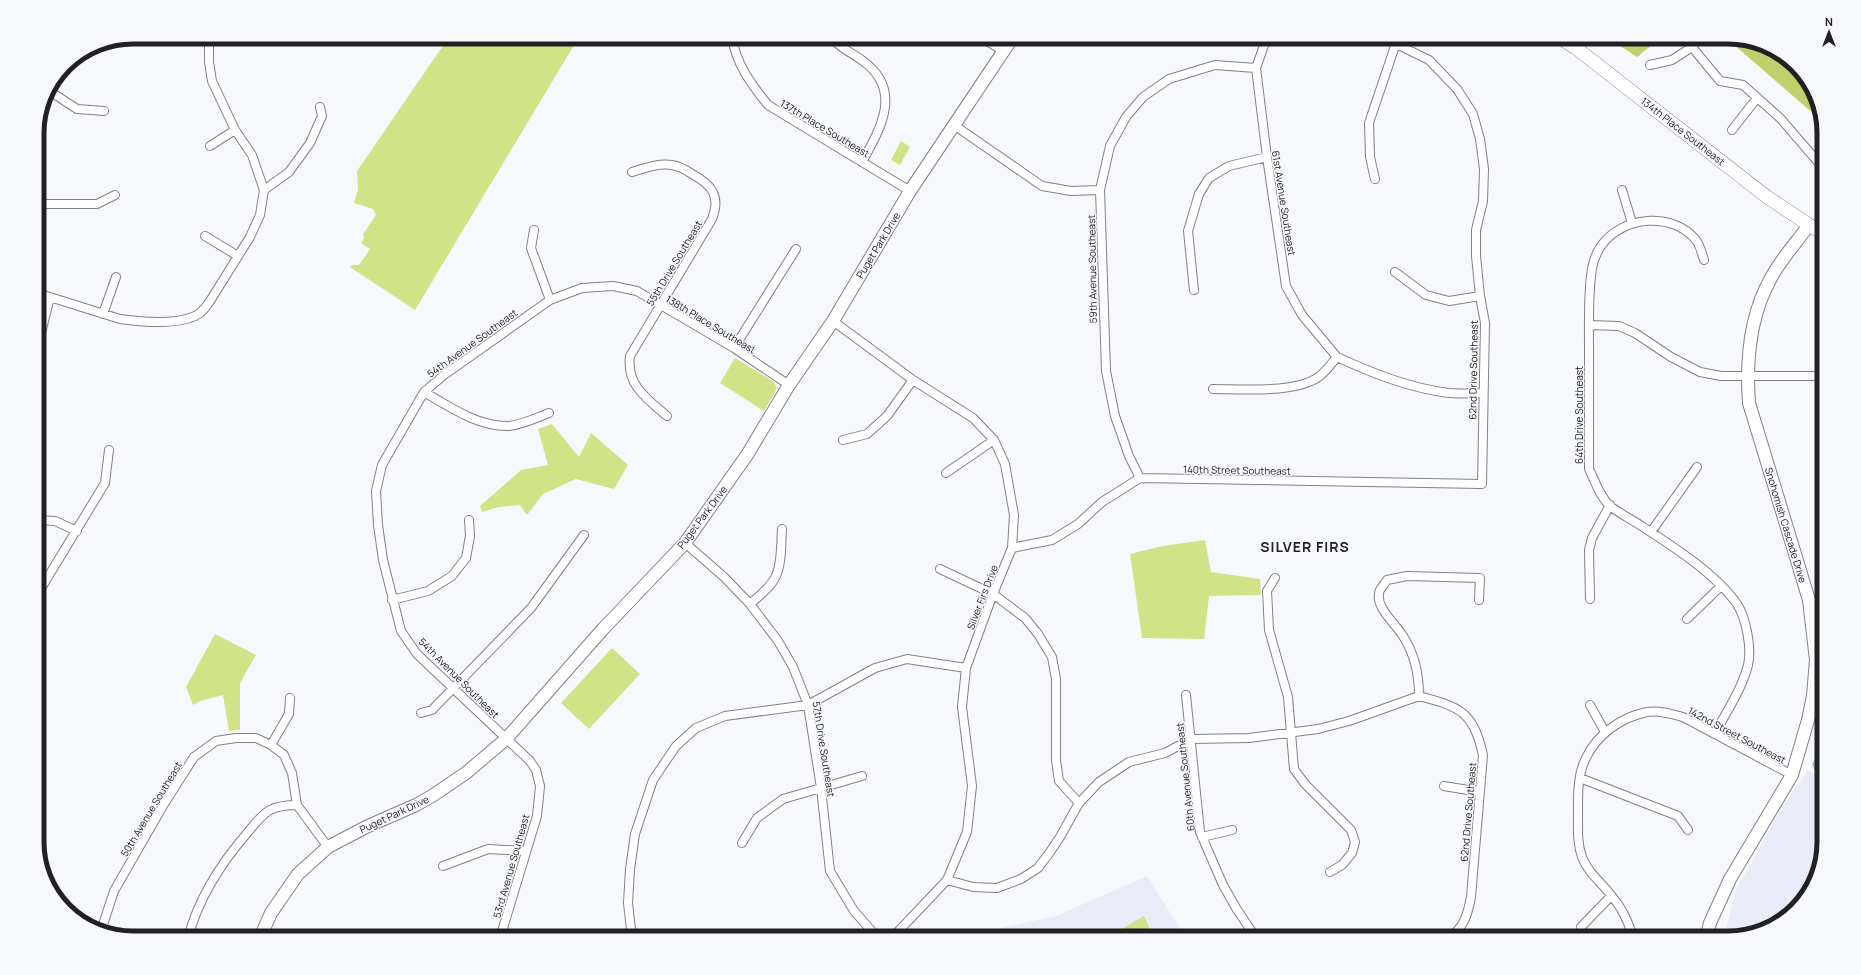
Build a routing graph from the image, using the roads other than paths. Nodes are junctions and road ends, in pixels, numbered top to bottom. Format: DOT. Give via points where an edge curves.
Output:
graph roads {
  1 [pos="209,44"];
  2 [pos="734,44"];
  3 [pos="838,44"];
  4 [pos="991,44"];
  5 [pos="1008,44"];
  6 [pos="1265,44"];
  7 [pos="1396,44"];
  8 [pos="1398,44"];
  9 [pos="1581,44"];
  10 [pos="1003,52"];
  11 [pos="1650,66"];
  12 [pos="1256,68"];
  13 [pos="53,93"];
  14 [pos="1757,98"];
  15 [pos="320,107"];
  16 [pos="104,111"];
  17 [pos="954,125"];
  18 [pos="235,130"];
  19 [pos="1732,130"];
  20 [pos="210,146"];
  21 [pos="1266,157"];
  22 [pos="1817,161"];
  23 [pos="862,162"];
  24 [pos="632,172"];
  25 [pos="1375,179"];
  26 [pos="264,190"];
  27 [pos="910,190"];
  28 [pos="1100,190"];
  29 [pos="1622,190"];
  30 [pos="115,194"];
  31 [pos="44,204"];
  32 [pos="1632,223"];
  33 [pos="1809,225"];
  34 [pos="534,230"];
  35 [pos="1817,230"];
  36 [pos="205,236"];
  37 [pos="796,249"];
  38 [pos="238,256"];
  39 [pos="1704,260"];
  40 [pos="1395,272"];
  41 [pos="116,277"];
  42 [pos="1194,290"];
  43 [pos="44,295"];
  44 [pos="1480,296"];
  45 [pos="50,297"];
  46 [pos="550,300"];
  47 [pos="660,305"];
  48 [pos="103,314"];
  49 [pos="44,321"];
  50 [pos="833,321"];
  51 [pos="1589,325"];
  52 [pos="734,348"];
  53 [pos="1337,357"];
  54 [pos="1747,375"];
  55 [pos="1817,376"];
  56 [pos="913,380"];
  57 [pos="789,385"];
  58 [pos="1212,390"];
  59 [pos="424,392"];
  60 [pos="1483,393"];
  61 [pos="549,413"];
  62 [pos="667,416"];
  63 [pos="843,440"];
  64 [pos="994,440"];
  65 [pos="109,450"];
  66 [pos="1697,467"];
  67 [pos="946,473"];
  68 [pos="1140,478"];
  69 [pos="1482,484"];
  70 [pos="1610,505"];
  71 [pos="44,520"];
  72 [pos="469,520"];
  73 [pos="782,529"];
  74 [pos="77,531"];
  75 [pos="1651,532"];
  76 [pos="584,535"];
  77 [pos="685,543"];
  78 [pos="1012,548"];
  79 [pos="940,569"];
  80 [pos="1275,578"];
  81 [pos="44,585"];
  82 [pos="1721,586"];
  83 [pos="992,594"];
  84 [pos="1590,599"];
  85 [pos="392,600"];
  86 [pos="1479,600"];
  87 [pos="750,604"];
  88 [pos="1687,619"];
  89 [pos="1817,646"];
  90 [pos="966,668"];
  91 [pos="1817,674"];
  92 [pos="453,688"];
  93 [pos="1186,695"];
  94 [pos="1419,696"];
  95 [pos="290,698"];
  96 [pos="808,705"];
  97 [pos="1590,705"];
  98 [pos="421,713"];
  99 [pos="1604,732"];
  100 [pos="1290,733"];
  101 [pos="1715,733"];
  102 [pos="506,738"];
  103 [pos="1191,739"];
  104 [pos="272,746"];
  105 [pos="1792,775"];
  106 [pos="862,776"];
  107 [pos="1580,778"];
  108 [pos="1444,786"];
  109 [pos="821,788"];
  110 [pos="1480,792"];
  111 [pos="1079,803"];
  112 [pos="297,805"];
  113 [pos="1232,830"];
  114 [pos="1688,830"];
  115 [pos="1202,837"];
  116 [pos="742,843"];
  117 [pos="328,847"];
  118 [pos="526,851"];
  119 [pos="443,866"];
  120 [pos="1330,872"];
  121 [pos="947,880"];
  122 [pos="1611,896"];
  123 [pos="103,926"];
  124 [pos="1581,927"];
  125 [pos="191,931"];
  126 [pos="263,931"];
  127 [pos="502,931"];
  128 [pos="631,931"];
  129 [pos="872,931"];
  130 [pos="899,931"];
  131 [pos="1251,931"];
  132 [pos="1456,931"];
  133 [pos="1632,931"];
  134 [pos="1709,931"];
  1 -- 18 [label="street" via="208,62 212,81"];
  2 -- 23 [label="street, 137th Place Southeast" via="741,68 768,105"];
  3 -- 23 [label="street" via="865,62 877,74 886,97 881,127"];
  4 -- 10 [label="street"];
  5 -- 10 [label="street, Puget Park Drive"];
  6 -- 12 [label="street, 61st Avenue Southeast"];
  7 -- 25 [label="street" via="1369,123 1370,157"];
  8 -- 44 [label="street, 62nd Drive Southeast" via="1429,60 1457,89 1472,114 1480,139 1484,169 1482,201 1476,230"];
  9 -- 33 [label="main road, 134th Place Southeast" via="1767,197"];
  10 -- 17 [label="street, Puget Park Drive"];
  11 -- 14 [label="street" via="1672,60 1692,47 1720,81 1743,85"];
  12 -- 21 [label="street, 61st Avenue Southeast"];
  12 -- 28 [label="street, 59th Avenue Southeast" via="1215,65 1169,79 1143,96 1126,118 1110,146"];
  13 -- 16 [label="street" via="77,109"];
  14 -- 19 [label="street"];
  14 -- 22 [label="street" via="1780,118"];
  15 -- 26 [label="street" via="322,116 310,143 289,172"];
  17 -- 27 [label="street, Puget Park Drive"];
  17 -- 28 [label="street" via="1042,186 1071,191"];
  18 -- 20 [label="street"];
  18 -- 26 [label="street" via="252,155"];
  21 -- 42 [label="street" via="1229,166 1209,178 1198,194 1188,231"];
  21 -- 53 [label="street, 61st Avenue Southeast" via="1286,286 1302,315"];
  23 -- 27 [label="street, 137th Place Southeast"];
  24 -- 47 [label="street, 55th Drive Southeast" via="672,165 706,182 714,196 716,208 712,219"];
  26 -- 38 [label="street" via="260,215"];
  27 -- 50 [label="street, Puget Park Drive"];
  28 -- 68 [label="street, 59th Avenue Southeast" via="1106,371 1115,416"];
  29 -- 32 [label="street"];
  30 -- 31 [label="street" via="97,204"];
  32 -- 39 [label="street, 64th Drive Southeast" via="1648,220 1663,222 1684,230 1697,241"];
  32 -- 51 [label="street, 64th Drive Southeast" via="1612,234 1600,247 1592,268"];
  33 -- 35 [label="main road, 134th Place Southeast"];
  33 -- 54 [label="street, Snohomish Cascade Drive" via="1771,277 1761,299 1753,330"];
  34 -- 46 [label="street" via="531,248"];
  36 -- 38 [label="street"];
  37 -- 52 [label="street"];
  38 -- 48 [label="street" via="204,310 195,316 182,320 133,321"];
  40 -- 44 [label="street" via="1426,295 1449,301"];
  41 -- 48 [label="street"];
  43 -- 45 [label="street"];
  44 -- 60 [label="street, 62nd Drive Southeast" via="1485,323"];
  45 -- 48 [label="street"];
  45 -- 49 [label="street"];
  46 -- 47 [label="street, 138th Place Southeast" via="582,288 613,286 637,291"];
  46 -- 59 [label="street, 54th Avenue Southeast"];
  47 -- 52 [label="street, 138th Place Southeast"];
  47 -- 62 [label="street, 55th Drive Southeast" via="630,356 629,366 636,388"];
  50 -- 56 [label="street, Silver Firs Drive"];
  50 -- 57 [label="street, Puget Park Drive"];
  51 -- 54 [label="street" via="1619,326 1700,372 1722,376"];
  51 -- 70 [label="street, 64th Drive Southeast" via="1590,469 1598,488"];
  52 -- 57 [label="street, 138th Place Southeast"];
  53 -- 58 [label="street" via="1320,376 1301,385 1268,389"];
  53 -- 60 [label="street" via="1412,386 1449,393"];
  54 -- 55 [label="street"];
  54 -- 89 [label="street, Snohomish Cascade Drive" via="1749,403 1809,600"];
  56 -- 63 [label="street" via="887,416 867,434"];
  56 -- 64 [label="street, Silver Firs Drive" via="973,418"];
  57 -- 77 [label="street, Puget Park Drive" via="747,455"];
  59 -- 61 [label="street" via="454,410 485,423 509,426"];
  59 -- 85 [label="street, 54th Avenue Southeast" via="382,465 376,491 383,560"];
  60 -- 69 [label="street, 62nd Drive Southeast"];
  64 -- 67 [label="street"];
  64 -- 78 [label="street, Silver Firs Drive" via="1005,464 1011,493 1014,515"];
  65 -- 74 [label="street" via="105,483"];
  66 -- 75 [label="street"];
  68 -- 69 [label="street, 140th Street Southeast"];
  68 -- 78 [label="street" via="1102,502 1078,524 1052,540"];
  70 -- 75 [label="street, 64th Drive Southeast"];
  70 -- 84 [label="street" via="1597,526 1589,550"];
  71 -- 74 [label="street" via="55,520"];
  72 -- 85 [label="street" via="470,536 466,558 452,576 428,591"];
  73 -- 87 [label="street" via="776,576 764,592"];
  74 -- 81 [label="street"];
  75 -- 82 [label="street, 64th Drive Southeast" via="1701,568"];
  76 -- 92 [label="street" via="531,608"];
  77 -- 87 [label="street, 57th Drive Southeast" via="724,576"];
  77 -- 102 [label="street, Puget Park Drive" via="603,629"];
  78 -- 83 [label="street, Silver Firs Drive"];
  79 -- 83 [label="street"];
  80 -- 100 [label="street" via="1267,591 1269,630 1288,697"];
  82 -- 88 [label="street"];
  82 -- 101 [label="street, 64th Drive Southeast" via="1737,605 1749,635 1750,650 1748,665 1735,697"];
  83 -- 90 [label="street, Silver Firs Drive"];
  83 -- 111 [label="street" via="1025,618 1052,656 1056,679 1056,760 1059,781"];
  85 -- 92 [label="street, 54th Avenue Southeast" via="401,631 417,654"];
  86 -- 94 [label="street" via="1480,578 1407,576 1387,580 1380,592 1381,605 1403,636 1416,665"];
  87 -- 96 [label="street, 57th Drive Southeast" via="778,640 793,667"];
  90 -- 96 [label="street" via="907,658 875,668"];
  90 -- 121 [label="street, Silver Firs Drive" via="962,707 972,786 967,832"];
  91 -- 105 [label="street, Snohomish Cascade Drive"];
  92 -- 98 [label="street" via="432,710"];
  92 -- 102 [label="street, 54th Avenue Southeast"];
  93 -- 103 [label="street, 60th Avenue Southeast"];
  94 -- 100 [label="street" via="1349,721"];
  94 -- 110 [label="street, 62nd Drive Southeast" via="1462,711 1472,724 1479,736 1483,755"];
  95 -- 104 [label="street" via="289,714"];
  96 -- 109 [label="street, 57th Drive Southeast"];
  96 -- 128 [label="street" via="725,716 696,728 676,746 653,780 635,834 628,903"];
  97 -- 99 [label="street"];
  99 -- 101 [label="street, 142nd Street Southeast" via="1648,712 1683,717"];
  99 -- 107 [label="street" via="1586,758"];
  100 -- 103 [label="street" via="1249,738"];
  100 -- 120 [label="street" via="1294,769 1305,784 1351,830 1355,842 1352,853 1342,865"];
  101 -- 105 [label="street, 142nd Street Southeast"];
  102 -- 117 [label="street, Puget Park Drive" via="466,773 432,796"];
  102 -- 118 [label="street, 53rd Avenue Southeast" via="530,761 536,770 540,786 537,816"];
  103 -- 111 [label="street" via="1165,753 1129,762 1099,782"];
  103 -- 115 [label="street, 60th Avenue Southeast"];
  104 -- 112 [label="street" via="284,755 292,773"];
  104 -- 123 [label="street, 50th Avenue Southeast" via="256,738 236,738 216,741 194,757 114,891"];
  105 -- 134 [label="street, Snohomish Cascade Drive" via="1730,879"];
  106 -- 109 [label="street"];
  107 -- 114 [label="street" via="1678,816"];
  107 -- 122 [label="street" via="1579,844 1591,874"];
  108 -- 110 [label="street"];
  109 -- 116 [label="street" via="783,799 757,818"];
  109 -- 129 [label="street, 57th Drive Southeast" via="830,871 854,911"];
  110 -- 132 [label="street, 62nd Drive Southeast" via="1471,897 1467,915"];
  111 -- 121 [label="street" via="1060,837 1038,868 1021,879 997,888 973,887"];
  112 -- 117 [label="street"];
  112 -- 125 [label="street" via="269,811 236,846 203,899"];
  113 -- 115 [label="street"];
  115 -- 131 [label="street, 60th Avenue Southeast" via="1232,903"];
  117 -- 126 [label="street, Puget Park Drive" via="298,874 271,912"];
  118 -- 119 [label="street" via="488,849"];
  118 -- 127 [label="street, 53rd Avenue Southeast"];
  121 -- 130 [label="street, Silver Firs Drive"];
  122 -- 124 [label="street"];
  122 -- 133 [label="street" via="1629,922"];
}
